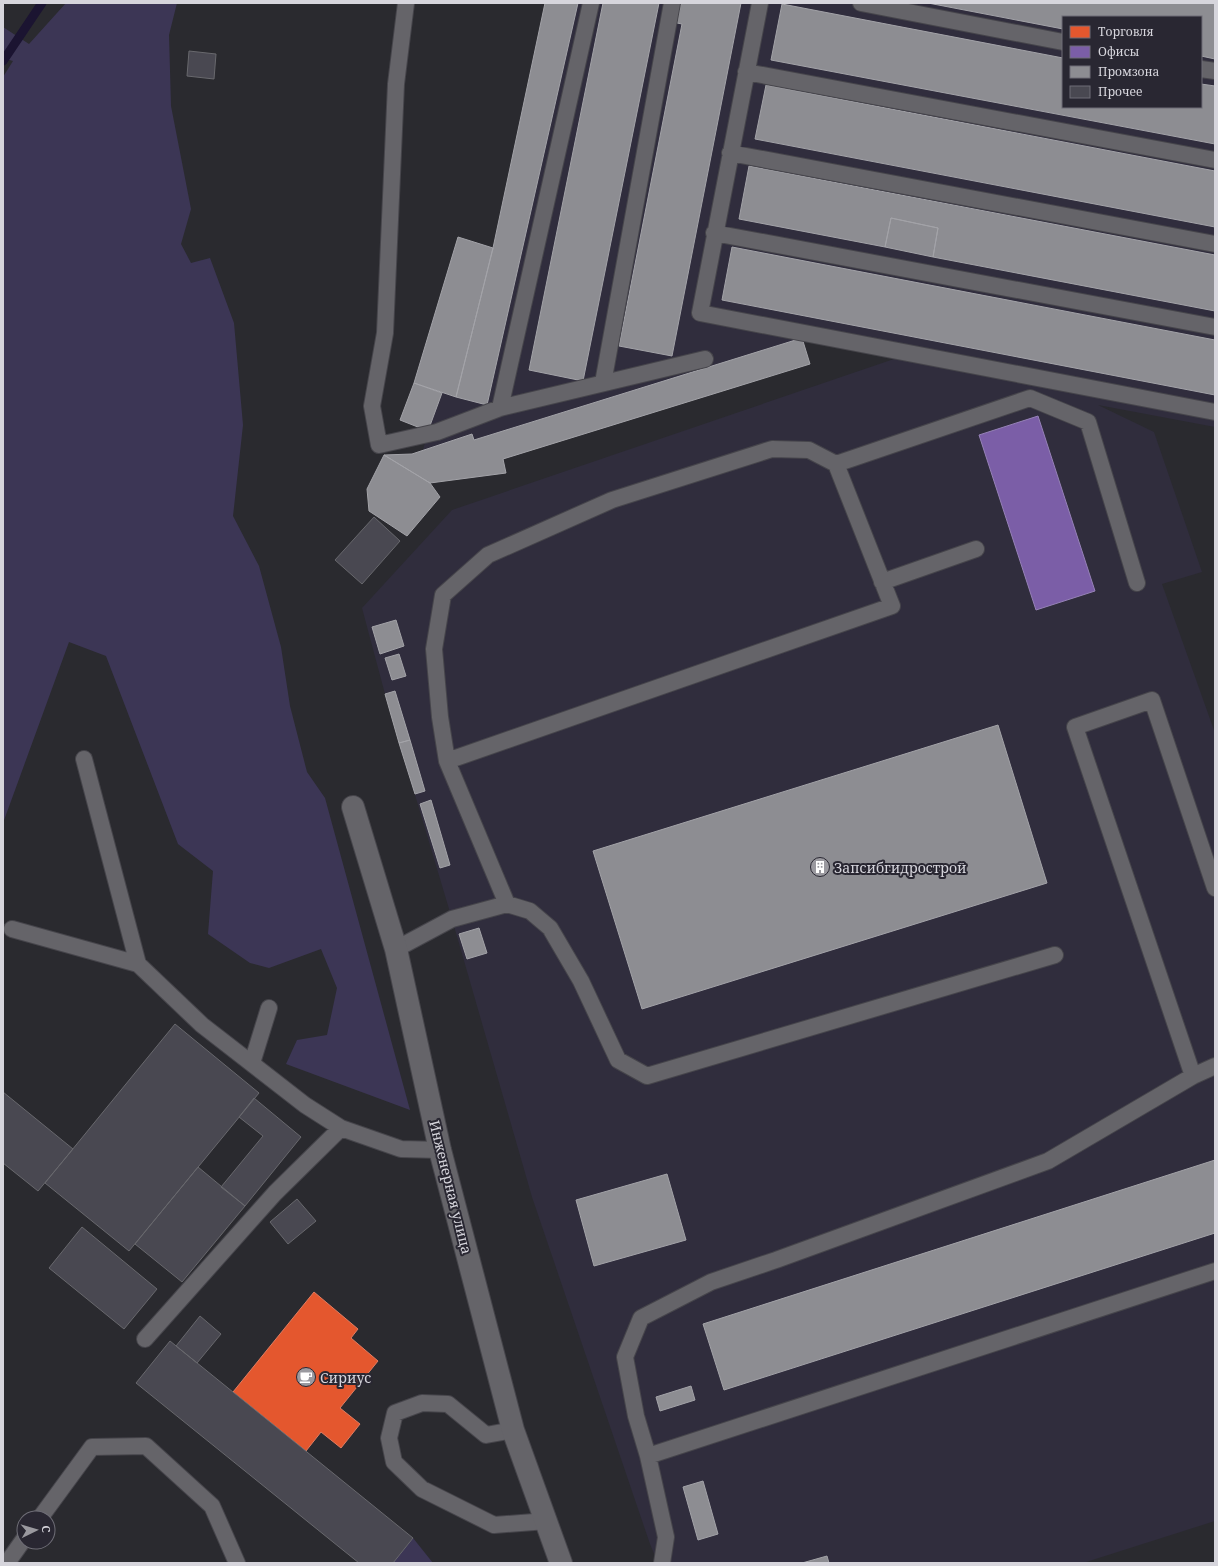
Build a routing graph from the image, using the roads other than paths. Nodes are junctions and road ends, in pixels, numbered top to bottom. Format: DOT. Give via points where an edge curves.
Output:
graph roads {
  1 [pos="406,3"];
  2 [pos="591,3"];
  3 [pos="672,3"];
  4 [pos="760,3"];
  5 [pos="861,3"];
  6 [pos="1062,42"];
  7 [pos="1202,69"];
  8 [pos="746,72"];
  9 [pos="1215,72"];
  10 [pos="730,153"];
  11 [pos="1215,160"];
  12 [pos="714,233"];
  13 [pos="1215,244"];
  14 [pos="1215,327"];
  15 [pos="705,359"];
  16 [pos="603,383"];
  17 [pos="500,408"];
  18 [pos="1215,412"];
  19 [pos="836,464"];
  20 [pos="976,549"];
  21 [pos="882,582"];
  22 [pos="1137,583"];
  23 [pos="84,759"];
  24 [pos="447,760"];
  25 [pos="353,807"];
  26 [pos="1215,888"];
  27 [pos="507,904"];
  28 [pos="12,929"];
  29 [pos="396,949"];
  30 [pos="1055,955"];
  31 [pos="138,964"];
  32 [pos="269,1008"];
  33 [pos="252,1063"];
  34 [pos="1215,1066"];
  35 [pos="1192,1076"];
  36 [pos="341,1128"];
  37 [pos="440,1150"];
  38 [pos="1215,1271"];
  39 [pos="145,1338"];
  40 [pos="513,1430"];
  41 [pos="648,1456"];
  42 [pos="46,1510"];
  43 [pos="547,1521"];
  44 [pos="16,1550"];
  45 [pos="7,1563"];
  46 [pos="237,1563"];
  47 [pos="561,1563"];
  48 [pos="662,1563"];
  1 -- 17 [label="lane" via="396,84 384,333 372,406 379,445 437,432"];
  2 -- 17 [label="lane"];
  3 -- 16 [label="lane"];
  4 -- 8 [label="lane"];
  5 -- 6 [label="lane"];
  7 -- 9 [label="lane"];
  8 -- 10 [label="lane"];
  8 -- 11 [label="lane"];
  10 -- 12 [label="lane"];
  10 -- 13 [label="lane"];
  12 -- 14 [label="lane"];
  12 -- 18 [label="lane" via="700,313"];
  15 -- 16 [label="lane"];
  16 -- 17 [label="lane"];
  19 -- 21 [label="lane"];
  19 -- 22 [label="lane" via="1030,398 1088,422"];
  19 -- 24 [label="lane" via="809,450 772,449 612,500 488,554 443,595 434,649"];
  20 -- 21 [label="lane"];
  21 -- 24 [label="lane" via="892,606"];
  23 -- 31 [label="lane"];
  24 -- 27 [label="lane"];
  25 -- 29 [label="street, Инженерная улица"];
  26 -- 35 [label="lane" via="1152,700 1075,727"];
  27 -- 29 [label="lane" via="452,919"];
  27 -- 30 [label="lane" via="530,911 550,928 581,981 618,1060 647,1076"];
  28 -- 31 [label="lane"];
  29 -- 37 [label="street, Инженерная улица"];
  31 -- 33 [label="lane" via="202,1025"];
  32 -- 33 [label="lane"];
  33 -- 36 [label="lane" via="305,1105"];
  34 -- 35 [label="lane"];
  35 -- 41 [label="lane" via="1048,1161 711,1282 641,1318 625,1357 636,1416"];
  36 -- 37 [label="lane" via="400,1149"];
  36 -- 39 [label="lane" via="275,1194"];
  37 -- 40 [label="street, Инженерная улица"];
  38 -- 41 [label="lane"];
  40 -- 43 [label="street, Инженерная улица"];
  40 -- 43 [label="lane" via="486,1435 448,1404 422,1403 395,1413 389,1438 394,1462 422,1489 494,1525"];
  41 -- 48 [label="lane" via="666,1536"];
  42 -- 46 [label="lane" via="92,1447 146,1446 212,1506"];
  43 -- 47 [label="street, Инженерная улица"];
  44 -- 45 [label="lane"];
}
